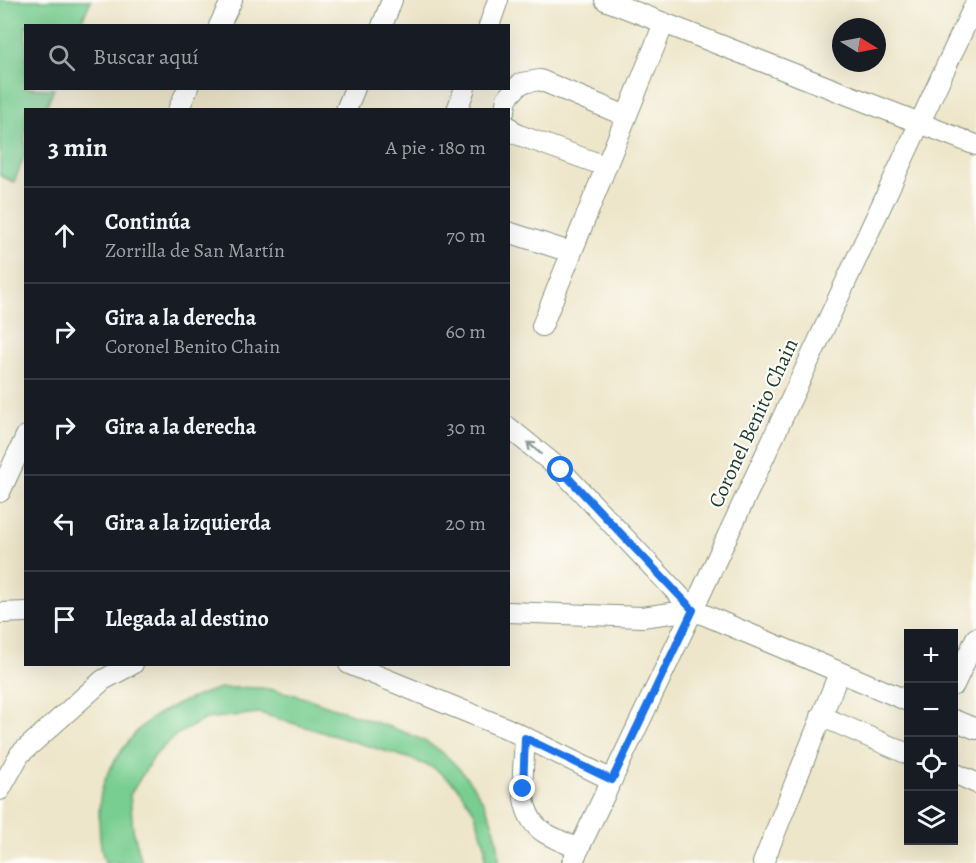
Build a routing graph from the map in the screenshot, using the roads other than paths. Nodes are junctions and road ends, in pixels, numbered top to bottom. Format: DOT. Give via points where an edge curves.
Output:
graph roads {
  1 [pos="232,0"];
  2 [pos="392,0"];
  3 [pos="498,0"];
  4 [pos="605,0"];
  5 [pos="976,2"];
  6 [pos="663,23"];
  7 [pos="220,24"];
  8 [pos="383,24"];
  9 [pos="490,24"];
  10 [pos="187,90"];
  11 [pos="354,90"];
  12 [pos="464,90"];
  13 [pos="179,108"];
  14 [pos="347,108"];
  15 [pos="458,108"];
  16 [pos="505,108"];
  17 [pos="626,116"];
  18 [pos="919,123"];
  19 [pos="510,128"];
  20 [pos="976,145"];
  21 [pos="605,166"];
  22 [pos="510,233"];
  23 [pos="570,252"];
  24 [pos="542,326"];
  25 [pos="510,429"];
  26 [pos="24,440"];
  27 [pos="0,492"];
  28 [pos="693,610"];
  29 [pos="24,612"];
  30 [pos="510,612"];
  31 [pos="0,613"];
  32 [pos="976,638"];
  33 [pos="129,666"];
  34 [pos="354,666"];
  35 [pos="839,673"];
  36 [pos="955,683"];
  37 [pos="904,699"];
  38 [pos="820,717"];
  39 [pos="958,722"];
  40 [pos="976,729"];
  41 [pos="525,738"];
  42 [pos="904,752"];
  43 [pos="958,775"];
  44 [pos="612,780"];
  45 [pos="976,783"];
  46 [pos="0,790"];
  47 [pos="575,856"];
  48 [pos="763,863"];
  1 -- 7 [label="street"];
  2 -- 8 [label="street"];
  3 -- 9 [label="street"];
  4 -- 6 [label="street"];
  5 -- 18 [label="street, Coronel Benito Chain"];
  6 -- 17 [label="street"];
  6 -- 18 [label="street"];
  10 -- 13 [label="street"];
  11 -- 14 [label="street"];
  12 -- 15 [label="street"];
  16 -- 17 [label="street" via="507,98 521,83 540,80"];
  17 -- 21 [label="street"];
  18 -- 20 [label="street"];
  18 -- 28 [label="street, Coronel Benito Chain"];
  19 -- 21 [label="street" via="516,134"];
  21 -- 23 [label="street"];
  22 -- 23 [label="street"];
  23 -- 24 [label="street"];
  28 -- 25 [label="street, one-way" via="561,470"];
  26 -- 27 [label="street"];
  28 -- 30 [label="street" via="642,617"];
  28 -- 35 [label="street"];
  28 -- 44 [label="street, Coronel Benito Chain"];
  29 -- 31 [label="street"];
  32 -- 36 [label="street"];
  33 -- 46 [label="street" via="103,680 20,754"];
  34 -- 41 [label="street"];
  35 -- 37 [label="street"];
  35 -- 38 [label="street"];
  38 -- 42 [label="street"];
  38 -- 48 [label="street"];
  39 -- 40 [label="street"];
  41 -- 44 [label="street"];
  41 -- 47 [label="street" via="523,789 528,816"];
  43 -- 45 [label="street"];
  44 -- 47 [label="street, Coronel Benito Chain"];
}
